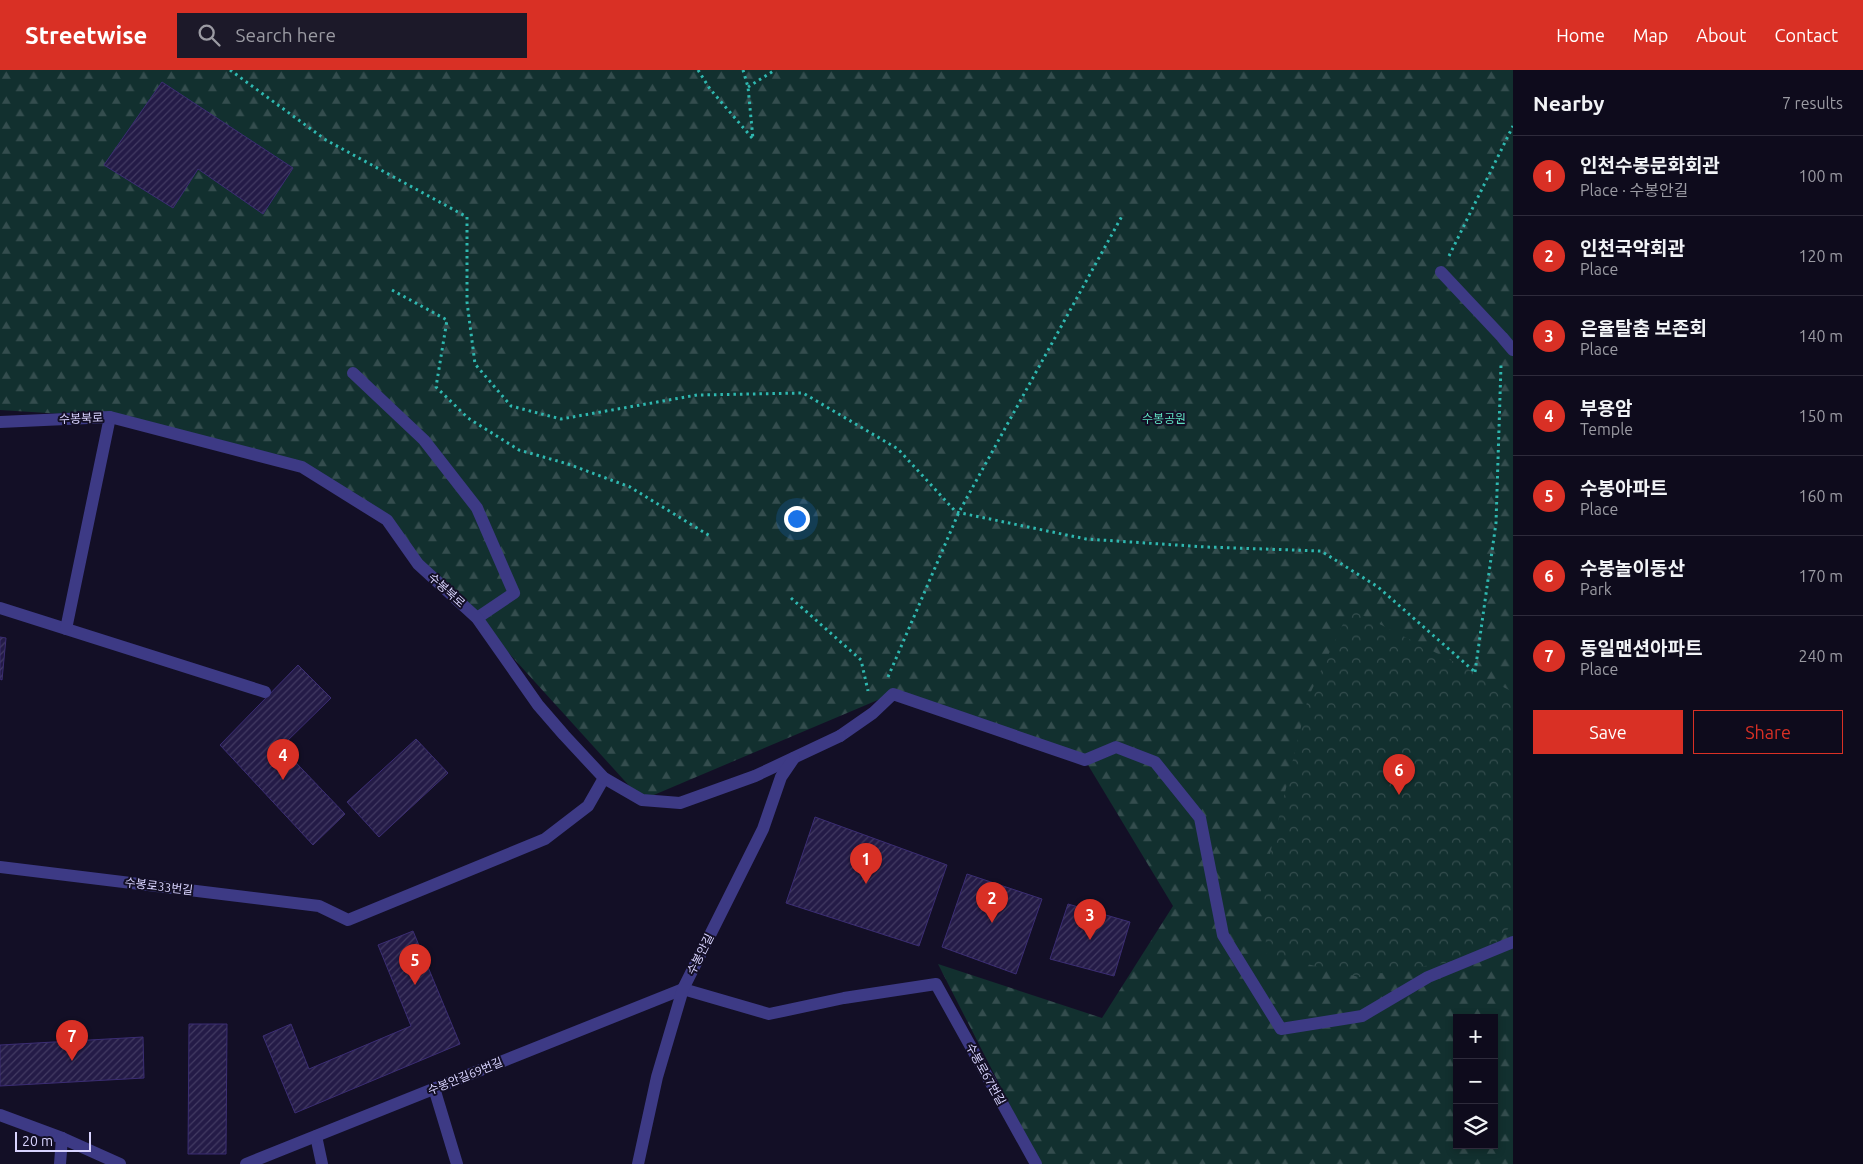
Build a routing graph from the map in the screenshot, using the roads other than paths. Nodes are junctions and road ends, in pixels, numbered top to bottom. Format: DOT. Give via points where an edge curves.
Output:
graph roads {
  1 [pos="1441,272"];
  2 [pos="1513,350"];
  3 [pos="353,374"];
  4 [pos="110,417"];
  5 [pos="0,422"];
  6 [pos="0,608"];
  7 [pos="477,618"];
  8 [pos="66,629"];
  9 [pos="266,692"];
  10 [pos="796,756"];
  11 [pos="604,778"];
  12 [pos="0,867"];
  13 [pos="1513,942"];
  14 [pos="683,989"];
  15 [pos="434,1088"];
  16 [pos="0,1115"];
  17 [pos="316,1136"];
  18 [pos="62,1138"];
  19 [pos="60,1164"];
  20 [pos="120,1164"];
  21 [pos="246,1164"];
  22 [pos="322,1164"];
  23 [pos="457,1164"];
  24 [pos="638,1164"];
  25 [pos="1036,1164"];
  1 -- 2 [label="street"];
  3 -- 7 [label="street" via="424,440 477,508 514,593"];
  4 -- 5 [label="street, 수봉북로"];
  4 -- 7 [label="street, 수봉북로" via="302,467 387,520 418,564"];
  4 -- 8 [label="street"];
  6 -- 8 [label="street"];
  7 -- 11 [label="street, 수봉북로" via="538,705"];
  8 -- 9 [label="street"];
  10 -- 11 [label="street, 수봉북로" via="755,776 680,803 642,800"];
  10 -- 13 [label="street, 수봉북로" via="840,736 873,713 892,694 1085,760 1116,747 1155,762 1200,818 1223,935 1281,1028 1362,1016 1428,977"];
  10 -- 14 [label="street, 수봉안길" via="781,777 763,829"];
  11 -- 12 [label="street, 수봉로33번길" via="588,806 545,839 348,920 319,906"];
  14 -- 15 [label="street, 수봉안길69번길"];
  14 -- 24 [label="street, 수봉안길" via="657,1076"];
  14 -- 25 [label="street, 수봉로67번길" via="769,1014 936,984"];
  15 -- 17 [label="street, 수봉안길69번길"];
  15 -- 23 [label="street"];
  16 -- 18 [label="street"];
  17 -- 21 [label="street, 수봉안길69번길"];
  17 -- 22 [label="street"];
  18 -- 19 [label="street"];
  18 -- 20 [label="street"];
}
